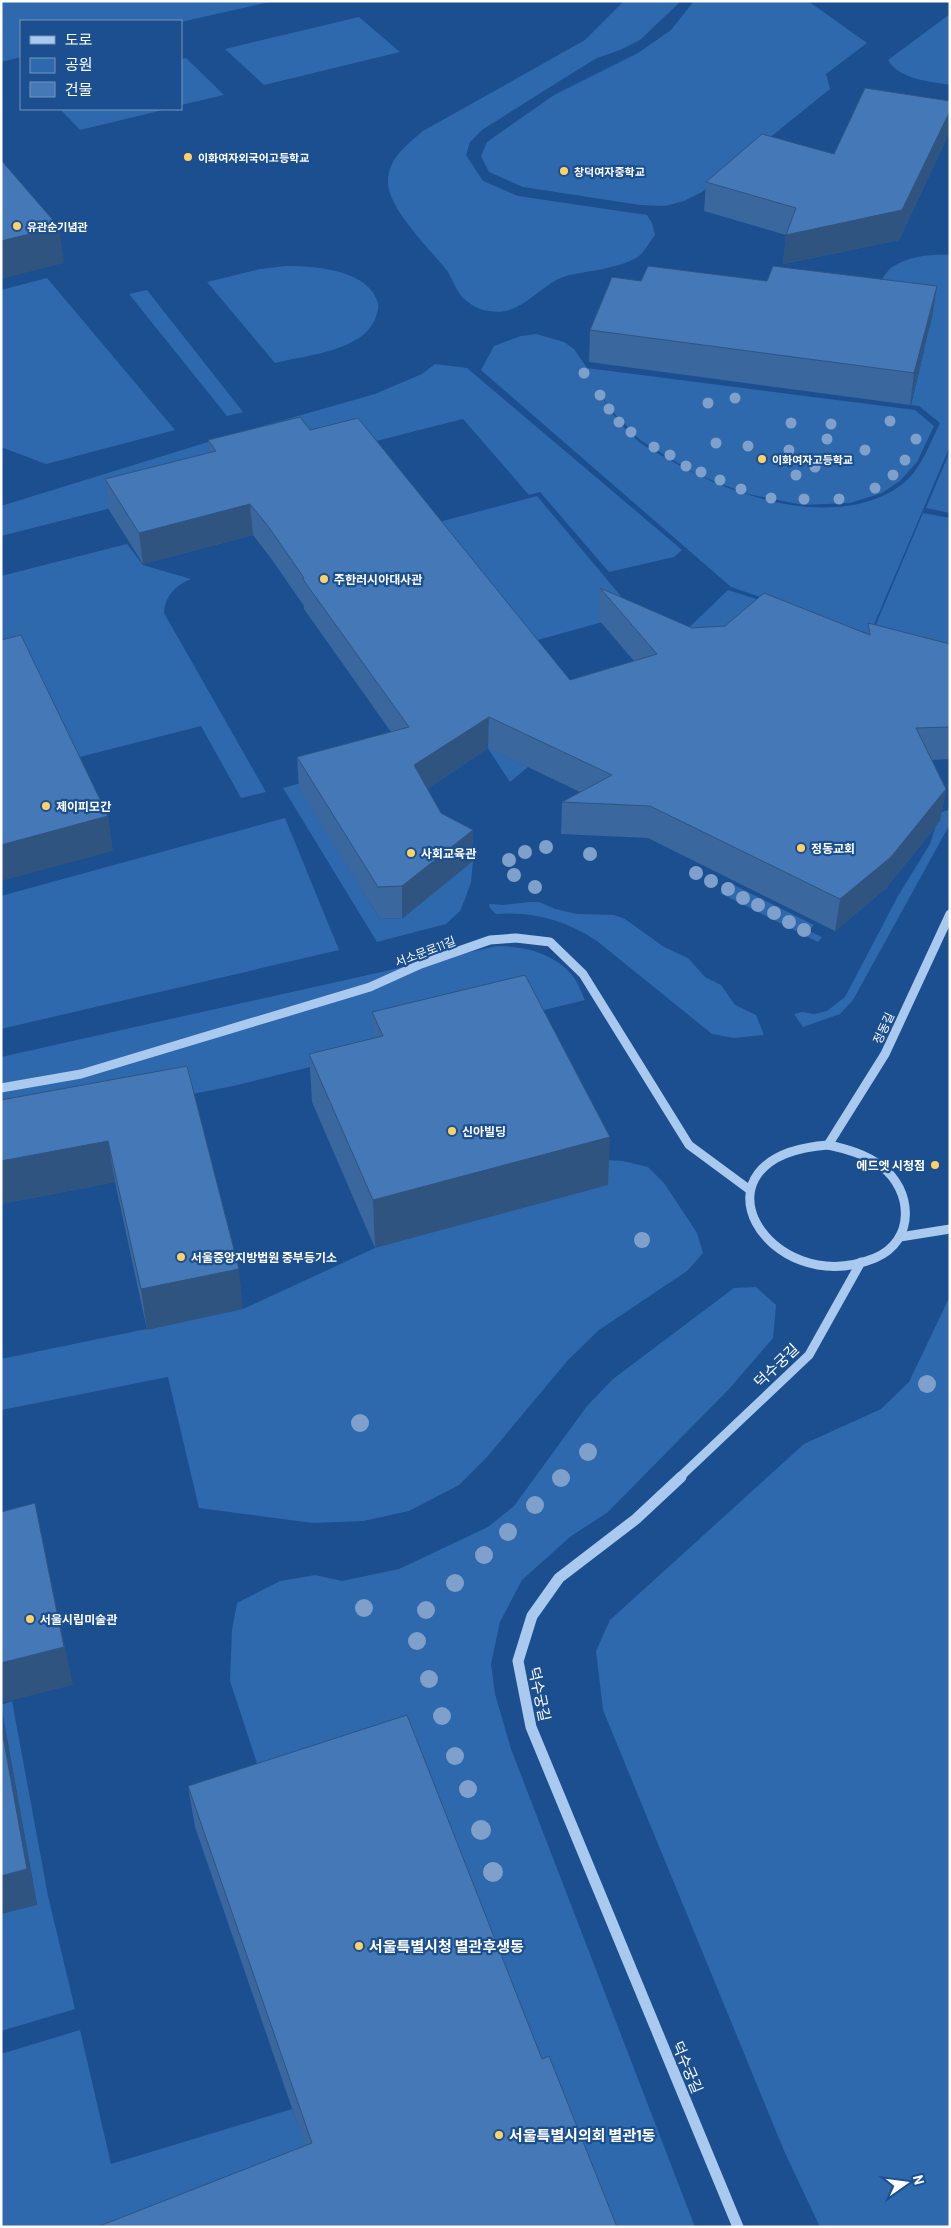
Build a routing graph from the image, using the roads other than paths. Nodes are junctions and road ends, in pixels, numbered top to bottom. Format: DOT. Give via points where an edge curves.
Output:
graph roads {
  1 [pos="950,914"];
  2 [pos="1,1088"];
  3 [pos="828,1145"];
  4 [pos="750,1190"];
  5 [pos="950,1229"];
  6 [pos="900,1237"];
  7 [pos="861,1262"];
  8 [pos="738,2227"];
  1 -- 3 [label="street, 정동길" via="885,1054"];
  2 -- 4 [label="street, 서소문로11길" via="81,1074 370,987 421,964 490,940 516,938 550,942 583,974 689,1146"];
  3 -- 4 [label="street" via="807,1146 776,1157 754,1177"];
  3 -- 6 [label="street" via="871,1158 889,1171 901,1186 907,1204 906,1221"];
  4 -- 7 [label="street" via="749,1207 754,1223 782,1251 821,1265 842,1266"];
  5 -- 6 [label="street"];
  6 -- 7 [label="street" via="891,1248"];
  7 -- 8 [label="street, 덕수궁길" via="809,1354 636,1519 559,1578 532,1616 518,1662 531,1727"];
}
